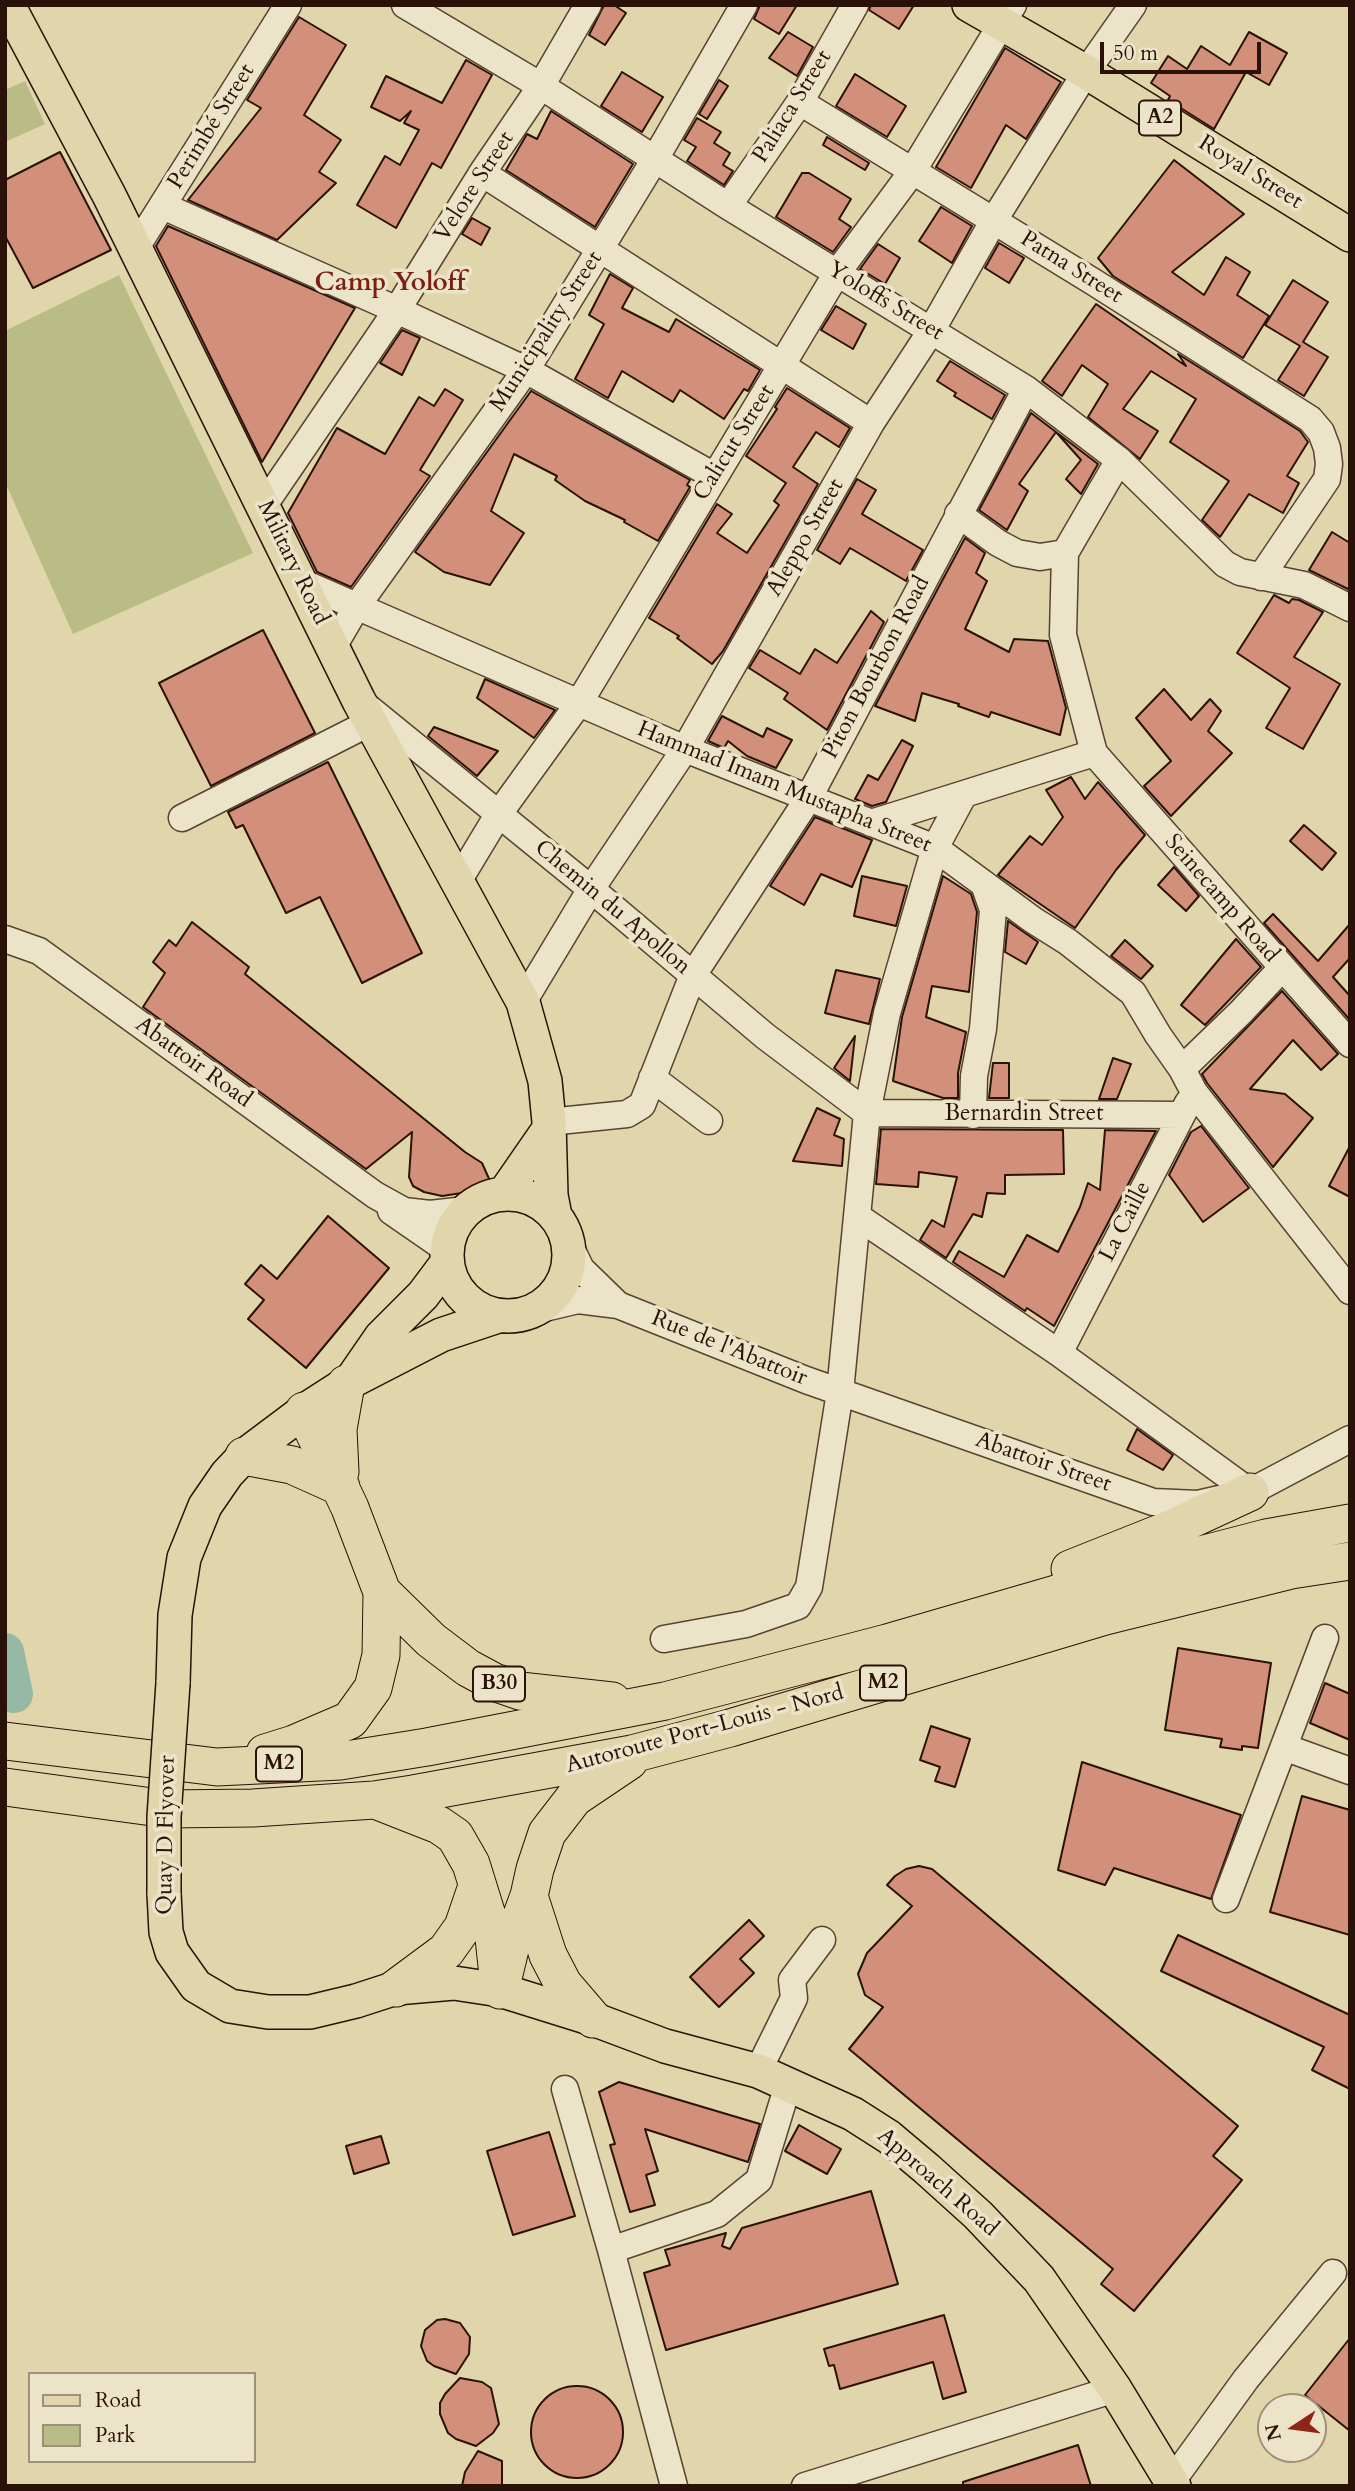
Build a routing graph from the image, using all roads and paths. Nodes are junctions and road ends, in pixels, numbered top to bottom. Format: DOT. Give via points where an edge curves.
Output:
graph roads {
  1 [pos="9,5"];
  2 [pos="288,5"];
  3 [pos="405,5"];
  4 [pos="588,5"];
  5 [pos="744,5"];
  6 [pos="855,5"];
  7 [pos="969,5"];
  8 [pos="1133,5"];
  9 [pos="1007,15"];
  10 [pos="1086,72"];
  11 [pos="541,86"];
  12 [pos="800,102"];
  13 [pos="655,159"];
  14 [pos="912,172"];
  15 [pos="482,173"];
  16 [pos="163,206"];
  17 [pos="728,206"];
  18 [pos="994,220"];
  19 [pos="1350,235"];
  20 [pos="601,248"];
  21 [pos="135,249"];
  22 [pos="836,273"];
  23 [pos="397,310"];
  24 [pos="932,331"];
  25 [pos="783,366"];
  26 [pos="526,370"];
  27 [pos="1026,389"];
  28 [pos="871,423"];
  29 [pos="1119,460"];
  30 [pos="714,476"];
  31 [pos="264,505"];
  32 [pos="958,514"];
  33 [pos="1065,553"];
  34 [pos="1261,577"];
  35 [pos="301,582"];
  36 [pos="358,606"];
  37 [pos="1350,608"];
  38 [pos="333,647"];
  39 [pos="579,703"];
  40 [pos="365,711"];
  41 [pos="685,749"];
  42 [pos="1094,753"];
  43 [pos="964,794"];
  44 [pos="808,799"];
  45 [pos="498,815"];
  46 [pos="182,818"];
  47 [pos="871,823"];
  48 [pos="935,848"];
  49 [pos="457,883"];
  50 [pos="984,884"];
  51 [pos="592,888"];
  52 [pos="5,939"];
  53 [pos="1282,968"];
  54 [pos="694,975"];
  55 [pos="523,1002"];
  56 [pos="1350,1044"];
  57 [pos="652,1078"];
  58 [pos="1186,1092"];
  59 [pos="867,1114"];
  60 [pos="973,1115"];
  61 [pos="709,1121"];
  62 [pos="549,1125"];
  63 [pos="504,1194"];
  64 [pos="375,1195"];
  65 [pos="466,1210"];
  66 [pos="858,1217"];
  67 [pos="561,1227"];
  68 [pos="447,1256"];
  69 [pos="1350,1290"];
  70 [pos="618,1305"];
  71 [pos="536,1310"];
  72 [pos="498,1316"];
  73 [pos="1059,1353"];
  74 [pos="348,1382"];
  75 [pos="840,1392"];
  76 [pos="304,1411"];
  77 [pos="1350,1439"];
  78 [pos="244,1456"];
  79 [pos="341,1487"];
  80 [pos="1250,1492"];
  81 [pos="1350,1523"];
  82 [pos="1350,1561"];
  83 [pos="382,1592"];
  84 [pos="1325,1638"];
  85 [pos="664,1639"];
  86 [pos="887,1643"];
  87 [pos="647,1705"];
  88 [pos="5,1741"];
  89 [pos="1284,1747"];
  90 [pos="644,1751"];
  91 [pos="217,1767"];
  92 [pos="1350,1771"];
  93 [pos="5,1787"];
  94 [pos="374,1800"];
  95 [pos="477,1886"];
  96 [pos="529,1896"];
  97 [pos="1226,1899"];
  98 [pos="822,1940"];
  99 [pos="396,1988"];
  100 [pos="500,1990"];
  101 [pos="593,2020"];
  102 [pos="758,2071"];
  103 [pos="788,2085"];
  104 [pos="565,2089"];
  105 [pos="611,2250"];
  106 [pos="1333,2273"];
  107 [pos="1115,2389"];
  108 [pos="1173,2483"];
  109 [pos="674,2486"];
  110 [pos="805,2486"];
  1 -- 21 [label="main road, Military Road"];
  2 -- 16 [label="street, Perimbé Street"];
  3 -- 11 [label="street, Yoloffs Street"];
  4 -- 11 [label="street, Velore Street"];
  5 -- 13 [label="street, Municipality Street"];
  6 -- 12 [label="street, Paliaca Street"];
  7 -- 9 [label="main road, Royal Street / A2"];
  8 -- 10 [label="street, Aleppo Street"];
  9 -- 10 [label="main road, Royal Street / A2"];
  9 -- 14 [label="street, Calicut Street"];
  10 -- 18 [label="street, Aleppo Street"];
  10 -- 19 [label="main road, Royal Street / A2"];
  11 -- 13 [label="street, Yoloffs Street"];
  11 -- 15 [label="street, Velore Street"];
  12 -- 14 [label="street, Patna Street"];
  12 -- 17 [label="street, Paliaca Street"];
  13 -- 17 [label="street, Yoloffs Street"];
  13 -- 20 [label="street, Municipality Street"];
  14 -- 18 [label="street, Patna Street"];
  14 -- 22 [label="street, Calicut Street"];
  15 -- 20 [label="street"];
  15 -- 23 [label="street, Velore Street"];
  16 -- 21 [label="street, Perimbé Street"];
  16 -- 23 [label="street"];
  17 -- 22 [label="street, Yoloffs Street"];
  18 -- 24 [label="street, Aleppo Street"];
  18 -- 34 [label="street, Patna Street" via="1310,419 1321,432 1327,448 1327,479"];
  20 -- 25 [label="street"];
  20 -- 26 [label="street, Municipality Street"];
  21 -- 31 [label="main road, Military Road"];
  22 -- 24 [label="street, Yoloffs Street"];
  22 -- 25 [label="street, Calicut Street"];
  23 -- 26 [label="street"];
  23 -- 31 [label="street, Velore Street"];
  24 -- 27 [label="street, Yoloffs Street"];
  24 -- 28 [label="street, Aleppo Street"];
  25 -- 28 [label="street"];
  25 -- 30 [label="street, Calicut Street"];
  26 -- 30 [label="street"];
  26 -- 36 [label="street, Municipality Street"];
  27 -- 29 [label="street, Yoloffs Street"];
  27 -- 32 [label="street, Piton Bourbon Road"];
  28 -- 41 [label="street, Aleppo Street"];
  29 -- 33 [label="street"];
  29 -- 34 [label="street, Yoloffs Street" via="1225,564"];
  30 -- 39 [label="street, Calicut Street"];
  31 -- 35 [label="main road, Military Road"];
  32 -- 33 [label="street" via="1017,552 1040,556"];
  32 -- 44 [label="street, Piton Bourbon Road"];
  33 -- 42 [label="street" via="1063,635"];
  34 -- 37 [label="street, Yoloffs Street" via="1304,585"];
  35 -- 36 [label="street, Hammad Imam Mustapha Street"];
  35 -- 38 [label="main road, Military Road"];
  36 -- 38 [label="street, Municipality Street"];
  36 -- 39 [label="street, Hammad Imam Mustapha Street"];
  38 -- 40 [label="main road, Military Road"];
  39 -- 41 [label="street, Hammad Imam Mustapha Street"];
  39 -- 45 [label="street, Calicut Street"];
  40 -- 45 [label="street, Chemin du Apollon"];
  40 -- 46 [label="street"];
  40 -- 49 [label="main road, Military Road"];
  41 -- 44 [label="street, Hammad Imam Mustapha Street"];
  41 -- 51 [label="street, Aleppo Street"];
  42 -- 43 [label="street"];
  42 -- 53 [label="street, Seinecamp Road"];
  43 -- 47 [label="street"];
  43 -- 48 [label="street"];
  44 -- 47 [label="street, Hammad Imam Mustapha Street"];
  44 -- 54 [label="street, Piton Bourbon Road"];
  45 -- 49 [label="street, Calicut Street"];
  45 -- 51 [label="street, Chemin du Apollon"];
  47 -- 48 [label="street, Hammad Imam Mustapha Street"];
  48 -- 50 [label="street, Hammad Imam Mustapha Street"];
  48 -- 59 [label="street" via="887,1013"];
  49 -- 55 [label="main road, Military Road"];
  50 -- 58 [label="street, Hammad Imam Mustapha Street" via="1133,993"];
  50 -- 60 [label="street" via="993,910"];
  51 -- 54 [label="street, Chemin du Apollon"];
  51 -- 55 [label="street, Aleppo Street"];
  52 -- 64 [label="street, Abattoir Road" via="39,951"];
  53 -- 56 [label="street, Seinecamp Road"];
  53 -- 58 [label="street, La Caille" via="1241,1012"];
  54 -- 57 [label="street, Piton Bourbon Road"];
  54 -- 59 [label="street, Chemin du Apollon"];
  55 -- 62 [label="main road, Military Road" via="545,1081"];
  57 -- 61 [label="street"];
  57 -- 62 [label="street, Piton Bourbon Road" via="642,1105 627,1114"];
  58 -- 60 [label="street, Bernardin Street"];
  58 -- 69 [label="street, Hammad Imam Mustapha Street"];
  58 -- 73 [label="street, La Caille"];
  59 -- 60 [label="street, Bernardin Street"];
  59 -- 66 [label="street"];
  62 -- 63 [label="main road"];
  62 -- 67 [label="main road, Military Road" via="551,1195"];
  63 -- 65 [label="main road" via="478,1201"];
  63 -- 67 [label="main road" via="545,1206"];
  64 -- 65 [label="street, Abattoir Road" via="404,1211"];
  64 -- 68 [label="street, Abattoir Road"];
  65 -- 68 [label="main road" via="450,1235"];
  66 -- 73 [label="street"];
  66 -- 75 [label="street"];
  67 -- 70 [label="street, Rue de l'Abattoir" via="581,1269"];
  67 -- 71 [label="main road" via="569,1255 567,1272 550,1301"];
  68 -- 72 [label="main road" via="452,1282 463,1298"];
  68 -- 74 [label="main road" via="423,1295 381,1337"];
  70 -- 71 [label="street, Rue de l'Abattoir" via="578,1300"];
  70 -- 75 [label="street, Rue de l'Abattoir"];
  71 -- 72 [label="main road"];
  72 -- 74 [label="main road, Quay D Flyover" via="440,1335"];
  73 -- 80 [label="street"];
  74 -- 76 [label="main road, Quay D Flyover"];
  74 -- 79 [label="highway" via="338,1429"];
  75 -- 80 [label="street, Abattoir Street" via="1153,1502 1198,1504"];
  75 -- 85 [label="street" via="810,1587 798,1606 746,1624"];
  76 -- 78 [label="main road, Quay D Flyover"];
  76 -- 79 [label="highway"];
  77 -- 80 [label="street, Abattoir Street"];
  78 -- 79 [label="highway" via="292,1465"];
  78 -- 99 [label="main road, Quay D Flyover, bridge" via="205,1506 184,1559 175,1615 164,1817 166,1932 172,1952 196,1986 230,2006 310,2012"];
  79 -- 83 [label="highway"];
  80 -- 86 [label="highway" via="1168,1530"];
  81 -- 86 [label="highway, Autoroute Port-Louis - Nord / M2" via="1266,1538"];
  82 -- 90 [label="highway, Autoroute Port-Louis - Nord / M2" via="1291,1570 1105,1616"];
  83 -- 87 [label="highway, B30" via="431,1640 494,1682 520,1691"];
  83 -- 91 [label="highway" via="379,1671 350,1720 294,1744"];
  84 -- 89 [label="street"];
  86 -- 87 [label="highway, Autoroute Port-Louis - Nord / M2"];
  87 -- 91 [label="highway, M2" via="340,1761"];
  88 -- 91 [label="highway, M2"];
  89 -- 92 [label="street"];
  89 -- 97 [label="street"];
  90 -- 94 [label="highway, Autoroute Port-Louis - Nord / M2"];
  90 -- 96 [label="highway" via="574,1798 547,1833"];
  93 -- 94 [label="highway, Autoroute Port-Louis - Nord / M2" via="167,1809"];
  94 -- 95 [label="highway" via="439,1825 455,1836"];
  95 -- 99 [label="highway" via="463,1927 446,1951"];
  95 -- 100 [label="highway" via="494,1938"];
  96 -- 100 [label="highway"];
  96 -- 101 [label="highway" via="553,1964"];
  98 -- 102 [label="street" via="792,1980 794,1998"];
  99 -- 100 [label="main road, Quay D Flyover" via="454,1983"];
  100 -- 101 [label="main road, Quay D Flyover"];
  101 -- 102 [label="main road, Approach Road" via="665,2046"];
  102 -- 103 [label="main road, Approach Road"];
  103 -- 105 [label="street" via="759,2180 717,2214"];
  103 -- 107 [label="main road, Approach Road" via="853,2114 889,2137 978,2215 1039,2279"];
  104 -- 105 [label="street"];
  105 -- 109 [label="street"];
  106 -- 108 [label="street" via="1246,2379"];
  107 -- 108 [label="main road, Approach Road"];
  107 -- 110 [label="street"];
}
